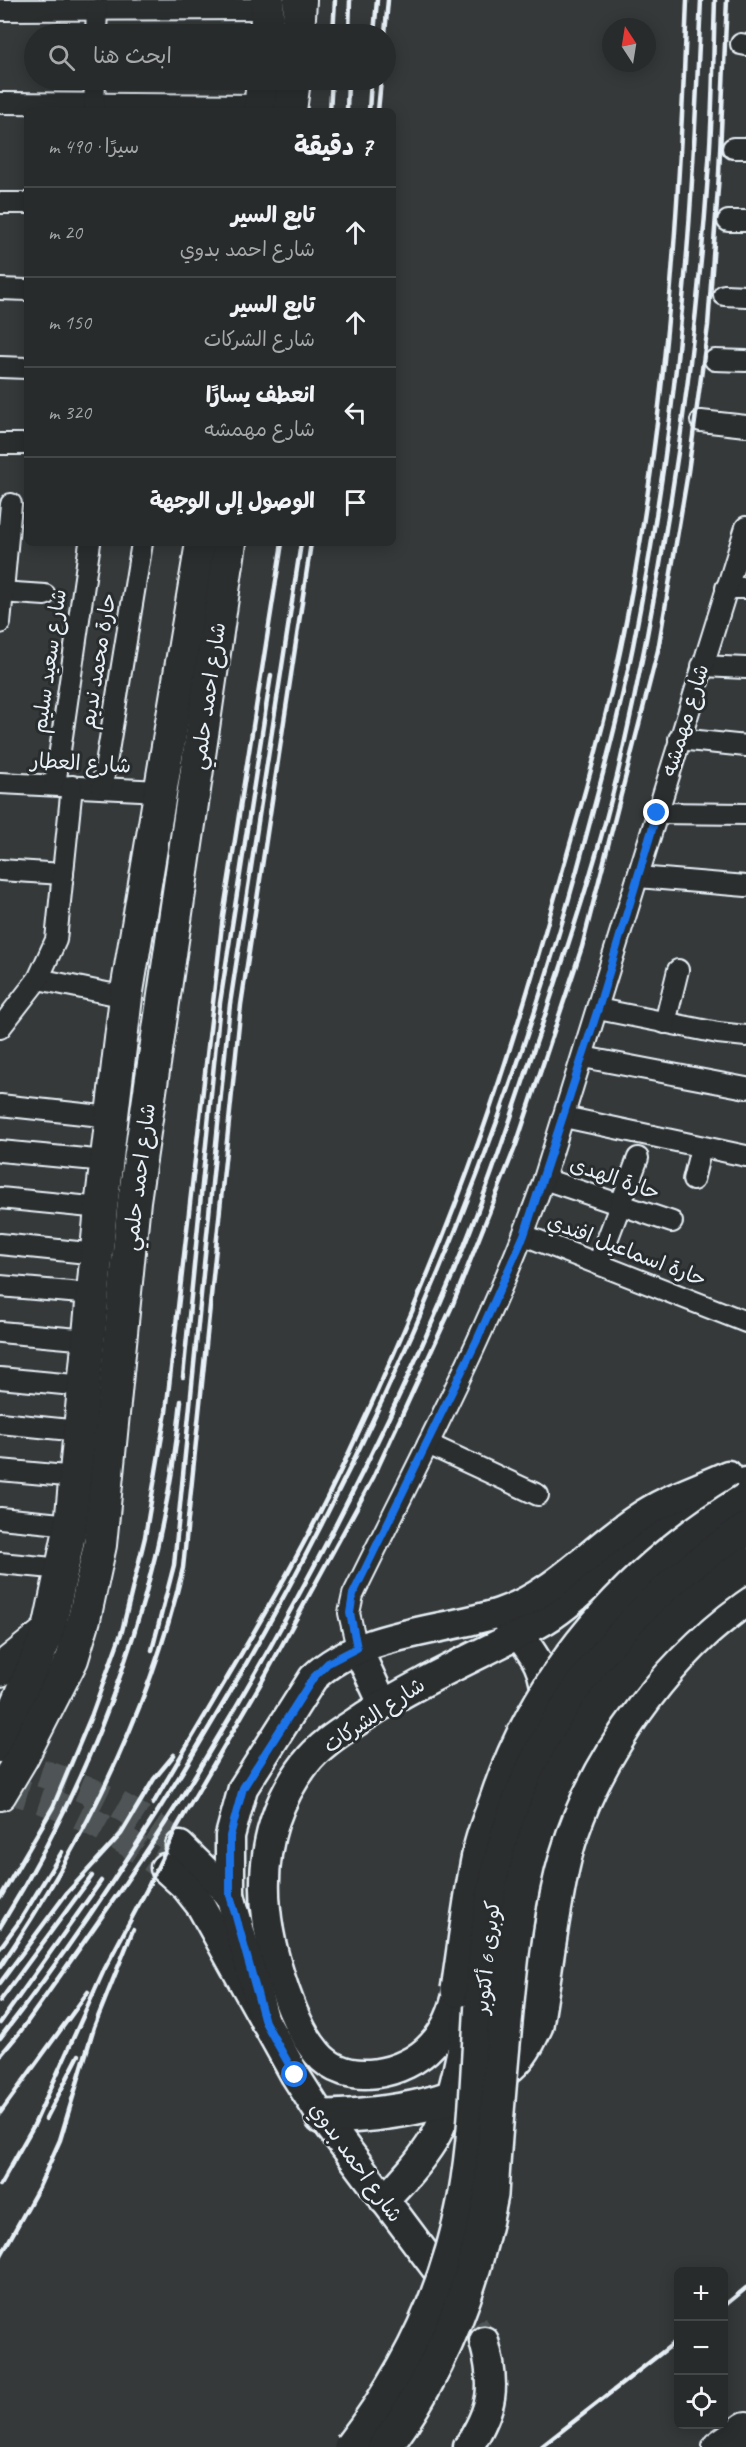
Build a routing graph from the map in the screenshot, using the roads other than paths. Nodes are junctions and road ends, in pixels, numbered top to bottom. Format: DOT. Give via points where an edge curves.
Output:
graph roads {
  1 [pos="300,0"];
  2 [pos="77,5"];
  3 [pos="97,9"];
  4 [pos="0,10"];
  5 [pos="267,14"];
  6 [pos="96,24"];
  7 [pos="299,24"];
  8 [pos="95,90"];
  9 [pos="283,90"];
  10 [pos="269,102"];
  11 [pos="0,103"];
  12 [pos="94,107"];
  13 [pos="0,203"];
  14 [pos="24,203"];
  15 [pos="0,289"];
  16 [pos="24,290"];
  17 [pos="723,295"];
  18 [pos="746,296"];
  19 [pos="715,360"];
  20 [pos="746,362"];
  21 [pos="0,367"];
  22 [pos="24,368"];
  23 [pos="701,421"];
  24 [pos="746,426"];
  25 [pos="0,444"];
  26 [pos="24,444"];
  27 [pos="13,504"];
  28 [pos="746,527"];
  29 [pos="90,546"];
  30 [pos="142,546"];
  31 [pos="201,546"];
  32 [pos="230,546"];
  33 [pos="736,588"];
  34 [pos="1,592"];
  35 [pos="45,595"];
  36 [pos="0,622"];
  37 [pos="702,666"];
  38 [pos="746,668"];
  39 [pos="679,739"];
  40 [pos="746,746"];
  41 [pos="0,783"];
  42 [pos="63,786"];
  43 [pos="102,788"];
  44 [pos="160,790"];
  45 [pos="657,813"];
  46 [pos="746,814"];
  47 [pos="0,870"];
  48 [pos="63,874"];
  49 [pos="638,877"];
  50 [pos="746,886"];
  51 [pos="678,970"];
  52 [pos="38,979"];
  53 [pos="126,997"];
  54 [pos="598,1009"];
  55 [pos="665,1023"];
  56 [pos="0,1029"];
  57 [pos="746,1036"];
  58 [pos="583,1057"];
  59 [pos="746,1088"];
  60 [pos="0,1106"];
  61 [pos="111,1117"];
  62 [pos="564,1117"];
  63 [pos="701,1148"];
  64 [pos="0,1150"];
  65 [pos="746,1156"];
  66 [pos="638,1158"];
  67 [pos="106,1161"];
  68 [pos="544,1179"];
  69 [pos="693,1180"];
  70 [pos="0,1198"];
  71 [pos="134,1201"];
  72 [pos="101,1204"];
  73 [pos="621,1205"];
  74 [pos="672,1222"];
  75 [pos="524,1235"];
  76 [pos="0,1244"];
  77 [pos="97,1254"];
  78 [pos="598,1264"];
  79 [pos="0,1286"];
  80 [pos="93,1294"];
  81 [pos="746,1322"];
  82 [pos="0,1332"];
  83 [pos="88,1340"];
  84 [pos="0,1378"];
  85 [pos="84,1386"];
  86 [pos="0,1423"];
  87 [pos="80,1431"];
  88 [pos="428,1444"];
  89 [pos="746,1467"];
  90 [pos="0,1470"];
  91 [pos="76,1477"];
  92 [pos="746,1482"];
  93 [pos="538,1495"];
  94 [pos="746,1500"];
  95 [pos="0,1518"];
  96 [pos="71,1525"];
  97 [pos="746,1530"];
  98 [pos="746,1550"];
  99 [pos="0,1563"];
  100 [pos="746,1565"];
  101 [pos="63,1569"];
  102 [pos="746,1598"];
  103 [pos="509,1623"];
  104 [pos="50,1630"];
  105 [pos="357,1648"];
  106 [pos="0,1670"];
  107 [pos="383,1704"];
  108 [pos="0,1746"];
  109 [pos="0,1794"];
  110 [pos="230,1895"];
  111 [pos="459,1990"];
  112 [pos="265,2022"];
  113 [pos="449,2098"];
  114 [pos="322,2117"];
  115 [pos="384,2200"];
  116 [pos="438,2271"];
  117 [pos="484,2341"];
  118 [pos="746,2427"];
  119 [pos="351,2447"];
  120 [pos="375,2447"];
  121 [pos="385,2447"];
  122 [pos="468,2447"];
  123 [pos="719,2447"];
  1 -- 7 [label="main road"];
  2 -- 3 [label="street"];
  2 -- 4 [label="street"];
  3 -- 5 [label="street"];
  3 -- 6 [label="street"];
  8 -- 12 [label="street"];
  9 -- 10 [label="main road"];
  10 -- 12 [label="street"];
  11 -- 12 [label="street"];
  13 -- 14 [label="street"];
  15 -- 16 [label="street"];
  17 -- 18 [label="street"];
  19 -- 20 [label="street"];
  21 -- 22 [label="street"];
  23 -- 24 [label="street"];
  25 -- 26 [label="street"];
  27 -- 34 [label="street"];
  28 -- 33 [label="street, شارع مهمشه"];
  29 -- 42 [label="street, شارع سعيد سليم"];
  30 -- 43 [label="street, حارة محمد نديم"];
  31 -- 44 [label="main road, شارع احمد حلمي"];
  32 -- 71 [label="main road, شارع احمد حلمي"];
  33 -- 37 [label="street, شارع مهمشه"];
  34 -- 35 [label="street"];
  34 -- 36 [label="street"];
  37 -- 38 [label="street"];
  37 -- 39 [label="street, شارع مهمشه"];
  39 -- 40 [label="street"];
  39 -- 45 [label="street, شارع مهمشه"];
  41 -- 42 [label="street, شارع العطار"];
  42 -- 43 [label="street, شارع العطار"];
  42 -- 48 [label="street, شارع سعيد سليم"];
  43 -- 44 [label="street, شارع العطار"];
  44 -- 53 [label="main road, شارع احمد حلمي"];
  45 -- 46 [label="street"];
  45 -- 49 [label="street, شارع مهمشه"];
  47 -- 48 [label="street"];
  48 -- 52 [label="street, شارع سعيد سليم" via="56,940"];
  49 -- 50 [label="street"];
  49 -- 54 [label="street, شارع مهمشه"];
  51 -- 55 [label="street"];
  52 -- 53 [label="street"];
  52 -- 56 [label="street, شارع سعيد سليم"];
  53 -- 61 [label="main road, شارع احمد حلمي"];
  54 -- 55 [label="street"];
  54 -- 58 [label="street, شارع مهمشه"];
  55 -- 57 [label="street"];
  58 -- 59 [label="street"];
  58 -- 62 [label="street, شارع مهمشه"];
  60 -- 61 [label="street"];
  61 -- 67 [label="main road, شارع احمد حلمي"];
  62 -- 63 [label="street"];
  62 -- 68 [label="street, شارع مهمشه"];
  63 -- 65 [label="street"];
  63 -- 69 [label="street"];
  64 -- 67 [label="street"];
  66 -- 73 [label="street"];
  67 -- 72 [label="main road, شارع احمد حلمي"];
  68 -- 73 [label="street, حارة الهدى"];
  68 -- 75 [label="street, شارع مهمشه"];
  70 -- 72 [label="street"];
  71 -- 72 [label="main road"];
  71 -- 109 [label="main road, شارع احمد حلمي" via="100,1545 84,1619 72,1659"];
  72 -- 77 [label="main road, شارع احمد حلمي"];
  73 -- 74 [label="street, حارة الهدى"];
  73 -- 78 [label="street"];
  75 -- 78 [label="street, حارة اسماعيل افندي"];
  75 -- 88 [label="street, شارع مهمشه"];
  76 -- 77 [label="street"];
  77 -- 80 [label="main road, شارع احمد حلمي"];
  78 -- 81 [label="street, حارة اسماعيل افندي"];
  79 -- 80 [label="street"];
  80 -- 83 [label="main road, شارع احمد حلمي"];
  82 -- 83 [label="street"];
  83 -- 85 [label="main road, شارع احمد حلمي"];
  84 -- 85 [label="street"];
  85 -- 87 [label="main road, شارع احمد حلمي"];
  86 -- 87 [label="street"];
  87 -- 91 [label="main road, شارع احمد حلمي"];
  88 -- 93 [label="street"];
  88 -- 105 [label="street, شارع مهمشه" via="353,1594 350,1613"];
  89 -- 103 [label="main road, شارع الشركات" via="640,1516"];
  90 -- 91 [label="street"];
  91 -- 96 [label="main road, شارع احمد حلمي"];
  92 -- 103 [label="main road, شارع الشركات" via="657,1532 548,1617"];
  94 -- 111 [label="highway, bridge" via="676,1548 636,1582 597,1621 535,1711 506,1772 479,1853"];
  95 -- 96 [label="street"];
  96 -- 101 [label="main road, شارع احمد حلمي"];
  97 -- 119 [label="highway, كوبرى 6 أكتوبر, bridge" via="672,1584 634,1619 571,1700 523,1792 494,1890 471,2149 454,2245 421,2336 399,2379"];
  98 -- 120 [label="highway" via="682,1599 634,1644 601,1683 569,1733 540,1794 523,1846 508,1923 494,2041 483,2201 470,2260 439,2347 404,2408"];
  99 -- 101 [label="street"];
  100 -- 121 [label="highway, كوبرى 6 أكتوبر, bridge" via="693,1604 624,1676 596,1716 550,1800 533,1844 511,1949 491,2195 484,2234 451,2333"];
  101 -- 104 [label="main road, شارع احمد حلمي"];
  102 -- 113 [label="highway" via="704,1631 671,1666 635,1712 605,1760 581,1810 562,1866 536,2025 526,2047 496,2075"];
  103 -- 105 [label="main road, شارع الشركات"];
  103 -- 107 [label="main road, شارع الشركات" via="465,1659"];
  103 -- 113 [label="main road" via="542,1667 546,1708 494,1846 468,2014"];
  104 -- 106 [label="main road"];
  104 -- 108 [label="main road, شارع احمد حلمي"];
  105 -- 107 [label="main road"];
  105 -- 110 [label="main road, شارع الشركات" via="328,1663 313,1678 243,1788 230,1836"];
  107 -- 111 [label="main road, شارع الشركات" via="334,1736 307,1762 285,1793 271,1828 264,1865 265,1910 273,1954 287,1997 318,2054 334,2067 353,2073 394,2069 431,2047 454,2011"];
  110 -- 112 [label="main road, شارع الشركات"];
  110 -- 112 [label="main road, شارع احمد بدوي" via="173,1857 186,1887 201,1906"];
  112 -- 114 [label="main road, شارع احمد بدوي"];
  113 -- 114 [label="highway" via="368,2116"];
  113 -- 115 [label="main road" via="436,2137"];
  114 -- 115 [label="main road, شارع احمد بدوي"];
  115 -- 116 [label="main road, شارع احمد بدوي"];
  117 -- 122 [label="main road" via="492,2370 491,2397 479,2431"];
  118 -- 123 [label="main road"];
}
